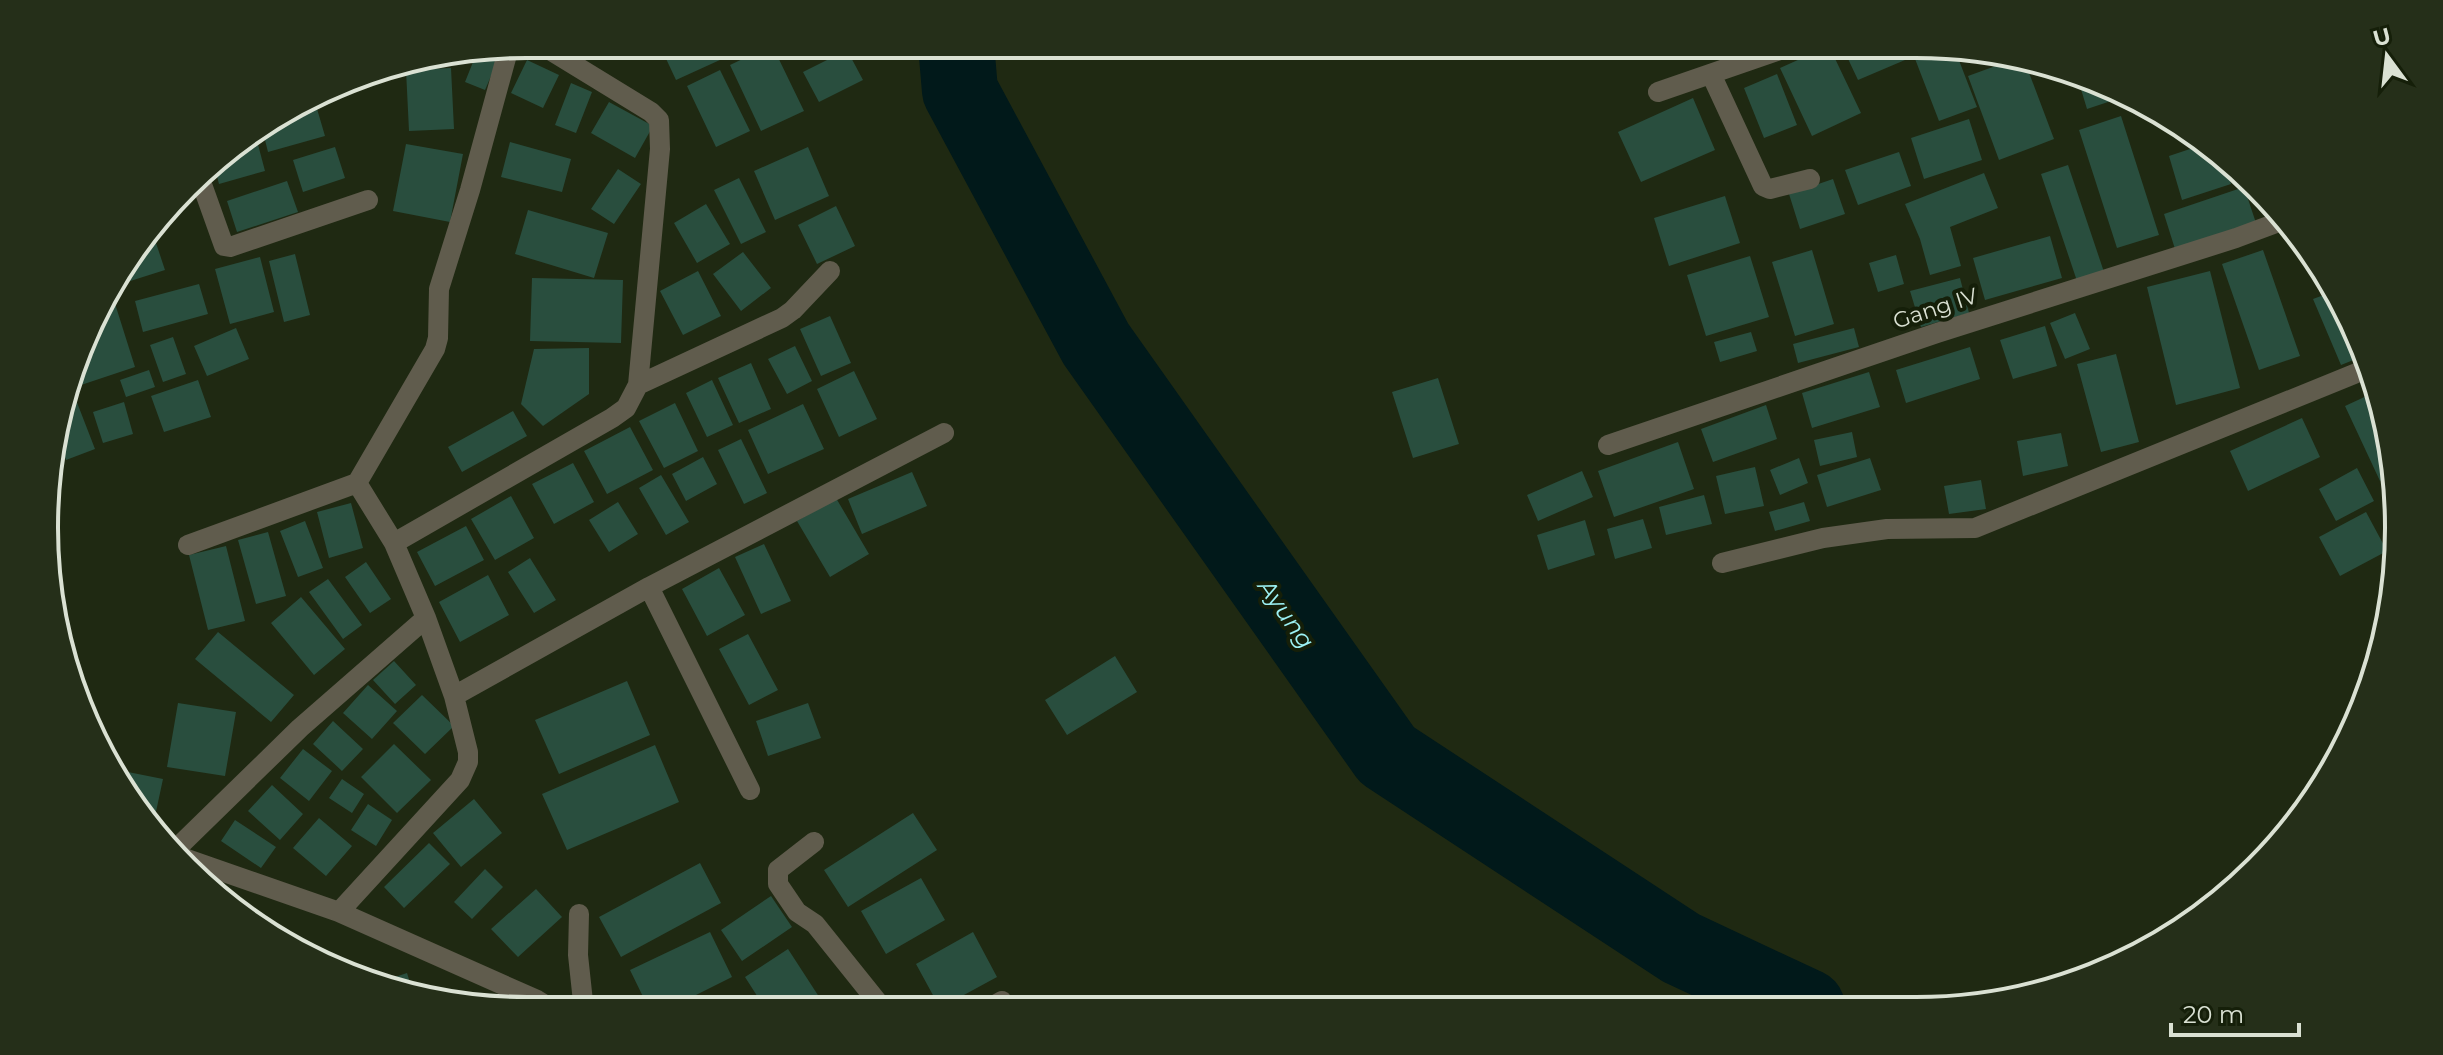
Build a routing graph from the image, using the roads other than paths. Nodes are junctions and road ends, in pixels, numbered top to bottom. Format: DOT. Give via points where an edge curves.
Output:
graph roads {
  1 [pos="563,58"];
  2 [pos="1757,58"];
  3 [pos="506,59"];
  4 [pos="1711,74"];
  5 [pos="1658,92"];
  6 [pos="1810,179"];
  7 [pos="204,189"];
  8 [pos="368,200"];
  9 [pos="2273,224"];
  10 [pos="830,271"];
  11 [pos="2358,372"];
  12 [pos="638,385"];
  13 [pos="944,433"];
  14 [pos="1608,445"];
  15 [pos="357,483"];
  16 [pos="394,543"];
  17 [pos="188,545"];
  18 [pos="1722,563"];
  19 [pos="649,587"];
  20 [pos="426,618"];
  21 [pos="454,696"];
  22 [pos="750,790"];
  23 [pos="814,842"];
  24 [pos="181,844"];
  25 [pos="201,864"];
  26 [pos="339,912"];
  27 [pos="579,914"];
  28 [pos="530,997"];
  29 [pos="582,997"];
  30 [pos="874,997"];
  1 -- 12 [label="street" via="659,120"];
  2 -- 4 [label="street"];
  3 -- 15 [label="street" via="439,289 435,349"];
  4 -- 5 [label="street"];
  4 -- 6 [label="street" via="1763,186"];
  7 -- 8 [label="street" via="224,246 230,247"];
  9 -- 14 [label="street, Gang IV"];
  10 -- 12 [label="street" via="782,318"];
  11 -- 18 [label="street" via="1975,528 1887,529 1823,538"];
  12 -- 16 [label="street" via="626,408 612,418"];
  13 -- 19 [label="street"];
  15 -- 16 [label="street"];
  15 -- 17 [label="street"];
  16 -- 20 [label="street"];
  19 -- 21 [label="street"];
  19 -- 22 [label="street"];
  20 -- 21 [label="street"];
  20 -- 24 [label="street" via="300,728"];
  21 -- 26 [label="street" via="468,752 464,773"];
  23 -- 30 [label="street" via="778,870 778,884"];
  25 -- 26 [label="street"];
  26 -- 28 [label="street"];
  27 -- 29 [label="street"];
}
